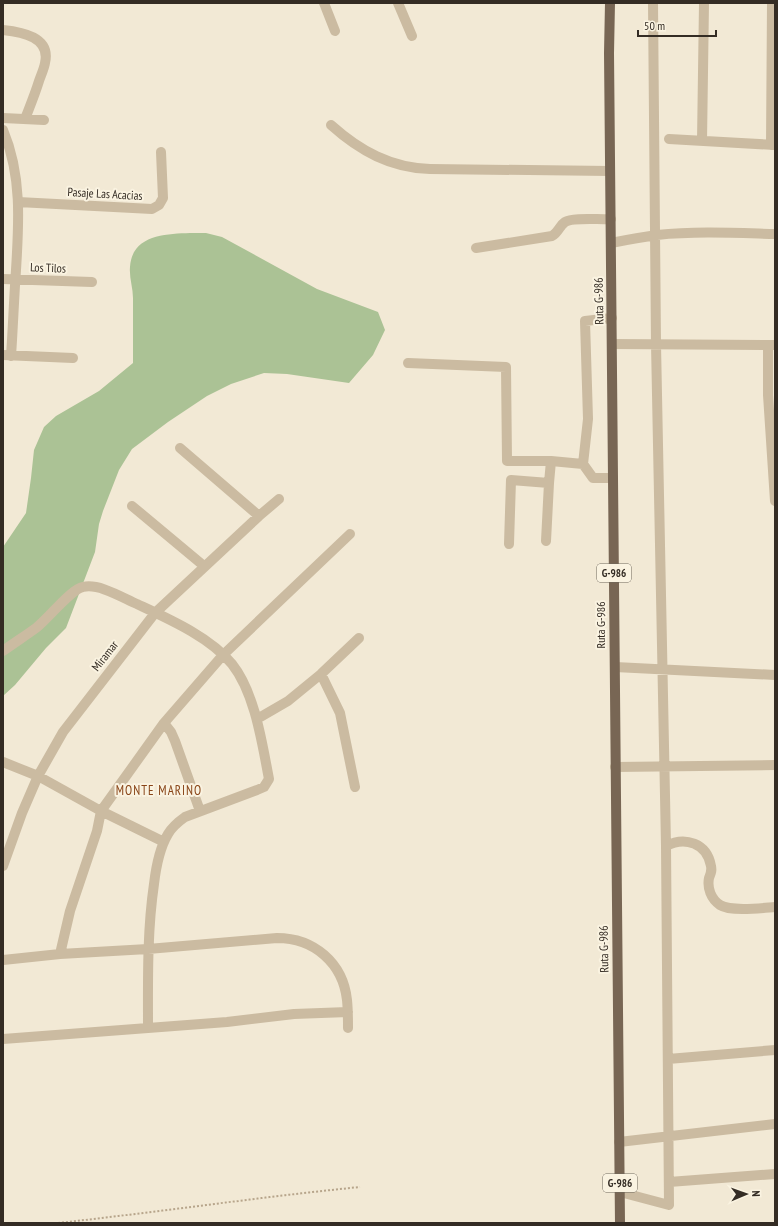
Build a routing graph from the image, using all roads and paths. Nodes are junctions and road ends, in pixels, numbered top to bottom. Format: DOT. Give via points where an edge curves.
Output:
graph roads {
  1 [pos="324,3"];
  2 [pos="398,3"];
  3 [pos="610,3"];
  4 [pos="653,3"];
  5 [pos="704,3"];
  6 [pos="772,3"];
  7 [pos="3,30"];
  8 [pos="335,31"];
  9 [pos="412,36"];
  10 [pos="773,45"];
  11 [pos="3,118"];
  12 [pos="25,119"];
  13 [pos="44,120"];
  14 [pos="332,126"];
  15 [pos="3,130"];
  16 [pos="669,139"];
  17 [pos="702,141"];
  18 [pos="773,145"];
  19 [pos="161,152"];
  20 [pos="610,171"];
  21 [pos="18,202"];
  22 [pos="611,220"];
  23 [pos="775,234"];
  24 [pos="656,235"];
  25 [pos="611,243"];
  26 [pos="476,248"];
  27 [pos="3,279"];
  28 [pos="15,280"];
  29 [pos="92,282"];
  30 [pos="612,318"];
  31 [pos="612,344"];
  32 [pos="656,344"];
  33 [pos="771,345"];
  34 [pos="7,356"];
  35 [pos="73,358"];
  36 [pos="408,363"];
  37 [pos="180,448"];
  38 [pos="551,461"];
  39 [pos="583,464"];
  40 [pos="614,478"];
  41 [pos="549,483"];
  42 [pos="279,499"];
  43 [pos="775,501"];
  44 [pos="132,506"];
  45 [pos="259,516"];
  46 [pos="350,534"];
  47 [pos="546,541"];
  48 [pos="509,544"];
  49 [pos="204,566"];
  50 [pos="155,613"];
  51 [pos="359,638"];
  52 [pos="3,651"];
  53 [pos="223,655"];
  54 [pos="615,667"];
  55 [pos="662,670"];
  56 [pos="321,674"];
  57 [pos="775,675"];
  58 [pos="257,719"];
  59 [pos="164,723"];
  60 [pos="3,762"];
  61 [pos="775,765"];
  62 [pos="664,766"];
  63 [pos="615,767"];
  64 [pos="38,776"];
  65 [pos="355,787"];
  66 [pos="101,811"];
  67 [pos="200,811"];
  68 [pos="164,842"];
  69 [pos="666,846"];
  70 [pos="3,866"];
  71 [pos="775,907"];
  72 [pos="148,949"];
  73 [pos="60,954"];
  74 [pos="3,960"];
  75 [pos="348,1012"];
  76 [pos="148,1028"];
  77 [pos="348,1028"];
  78 [pos="3,1039"];
  79 [pos="775,1050"];
  80 [pos="668,1059"];
  81 [pos="775,1124"];
  82 [pos="668,1136"];
  83 [pos="619,1142"];
  84 [pos="775,1174"];
  85 [pos="669,1182"];
  86 [pos="360,1187"];
  87 [pos="620,1192"];
  88 [pos="58,1223"];
  89 [pos="620,1223"];
  1 -- 8 [label="street"];
  2 -- 9 [label="street"];
  3 -- 20 [label="main road, Ruta G-986 / G-986"];
  4 -- 24 [label="street"];
  5 -- 17 [label="street"];
  6 -- 10 [label="street"];
  7 -- 12 [label="street" via="34,36 45,52 45,63"];
  10 -- 18 [label="street"];
  11 -- 12 [label="street"];
  12 -- 13 [label="street"];
  14 -- 20 [label="street" via="365,150 405,167"];
  15 -- 21 [label="street" via="13,161"];
  16 -- 17 [label="street"];
  17 -- 18 [label="street"];
  19 -- 21 [label="street, Pasaje Las Acacias" via="163,198 159,205 152,209"];
  20 -- 22 [label="main road, Ruta G-986 / G-986"];
  21 -- 28 [label="street"];
  22 -- 25 [label="main road, Ruta G-986 / G-986"];
  22 -- 26 [label="street" via="570,220 552,236"];
  23 -- 24 [label="street" via="717,232"];
  24 -- 25 [label="street"];
  24 -- 32 [label="street"];
  25 -- 30 [label="main road, Ruta G-986 / G-986"];
  27 -- 28 [label="street, Los Tilos"];
  28 -- 29 [label="street, Los Tilos"];
  28 -- 34 [label="street"];
  30 -- 31 [label="main road, Ruta G-986 / G-986"];
  30 -- 39 [label="street" via="585,321 588,419"];
  31 -- 32 [label="street"];
  31 -- 40 [label="main road, Ruta G-986 / G-986"];
  32 -- 33 [label="street"];
  32 -- 55 [label="street"];
  33 -- 43 [label="street" via="768,395"];
  34 -- 35 [label="street"];
  36 -- 38 [label="street" via="506,367 507,461"];
  37 -- 45 [label="street"];
  38 -- 39 [label="street"];
  38 -- 41 [label="street"];
  39 -- 40 [label="street" via="592,478"];
  40 -- 54 [label="main road, Ruta G-986 / G-986"];
  41 -- 47 [label="street"];
  41 -- 48 [label="street" via="511,480"];
  42 -- 45 [label="street, Miramar"];
  44 -- 49 [label="street"];
  45 -- 49 [label="street, Miramar"];
  46 -- 53 [label="street"];
  49 -- 50 [label="street, Miramar"];
  50 -- 52 [label="street" via="112,592 95,586 82,587 73,592 36,628"];
  50 -- 53 [label="street" via="193,633"];
  50 -- 64 [label="street, Miramar" via="63,732"];
  51 -- 56 [label="street"];
  53 -- 58 [label="street" via="242,680"];
  53 -- 59 [label="street"];
  54 -- 55 [label="street"];
  54 -- 63 [label="main road, Ruta G-986 / G-986"];
  55 -- 57 [label="street"];
  55 -- 62 [label="street"];
  56 -- 58 [label="street" via="288,701"];
  56 -- 65 [label="street" via="340,713"];
  58 -- 67 [label="street" via="270,779 264,787"];
  59 -- 66 [label="street"];
  59 -- 67 [label="street" via="175,741"];
  60 -- 64 [label="street"];
  61 -- 62 [label="street"];
  62 -- 63 [label="street"];
  62 -- 69 [label="street"];
  63 -- 83 [label="main road, Ruta G-986 / G-986"];
  64 -- 66 [label="street"];
  64 -- 70 [label="street, Miramar"];
  66 -- 68 [label="street"];
  66 -- 73 [label="street" via="97,831 70,911"];
  67 -- 68 [label="street" via="180,821"];
  68 -- 72 [label="street" via="155,877"];
  69 -- 71 [label="street" via="683,841 695,844 704,851 712,872 709,890 720,905 731,909"];
  69 -- 80 [label="street"];
  72 -- 73 [label="street"];
  72 -- 75 [label="street" via="278,938 306,942 320,950 335,967 346,992"];
  72 -- 76 [label="street"];
  73 -- 74 [label="street"];
  75 -- 76 [label="street" via="294,1014"];
  75 -- 77 [label="street"];
  76 -- 78 [label="street"];
  79 -- 80 [label="street"];
  80 -- 82 [label="street"];
  81 -- 82 [label="street"];
  82 -- 83 [label="street"];
  82 -- 85 [label="street"];
  83 -- 87 [label="main road, Ruta G-986 / G-986"];
  84 -- 85 [label="street"];
  85 -- 87 [label="street" via="669,1205"];
  86 -- 88 [label="path"];
  87 -- 89 [label="main road, Ruta G-986 / G-986"];
}
